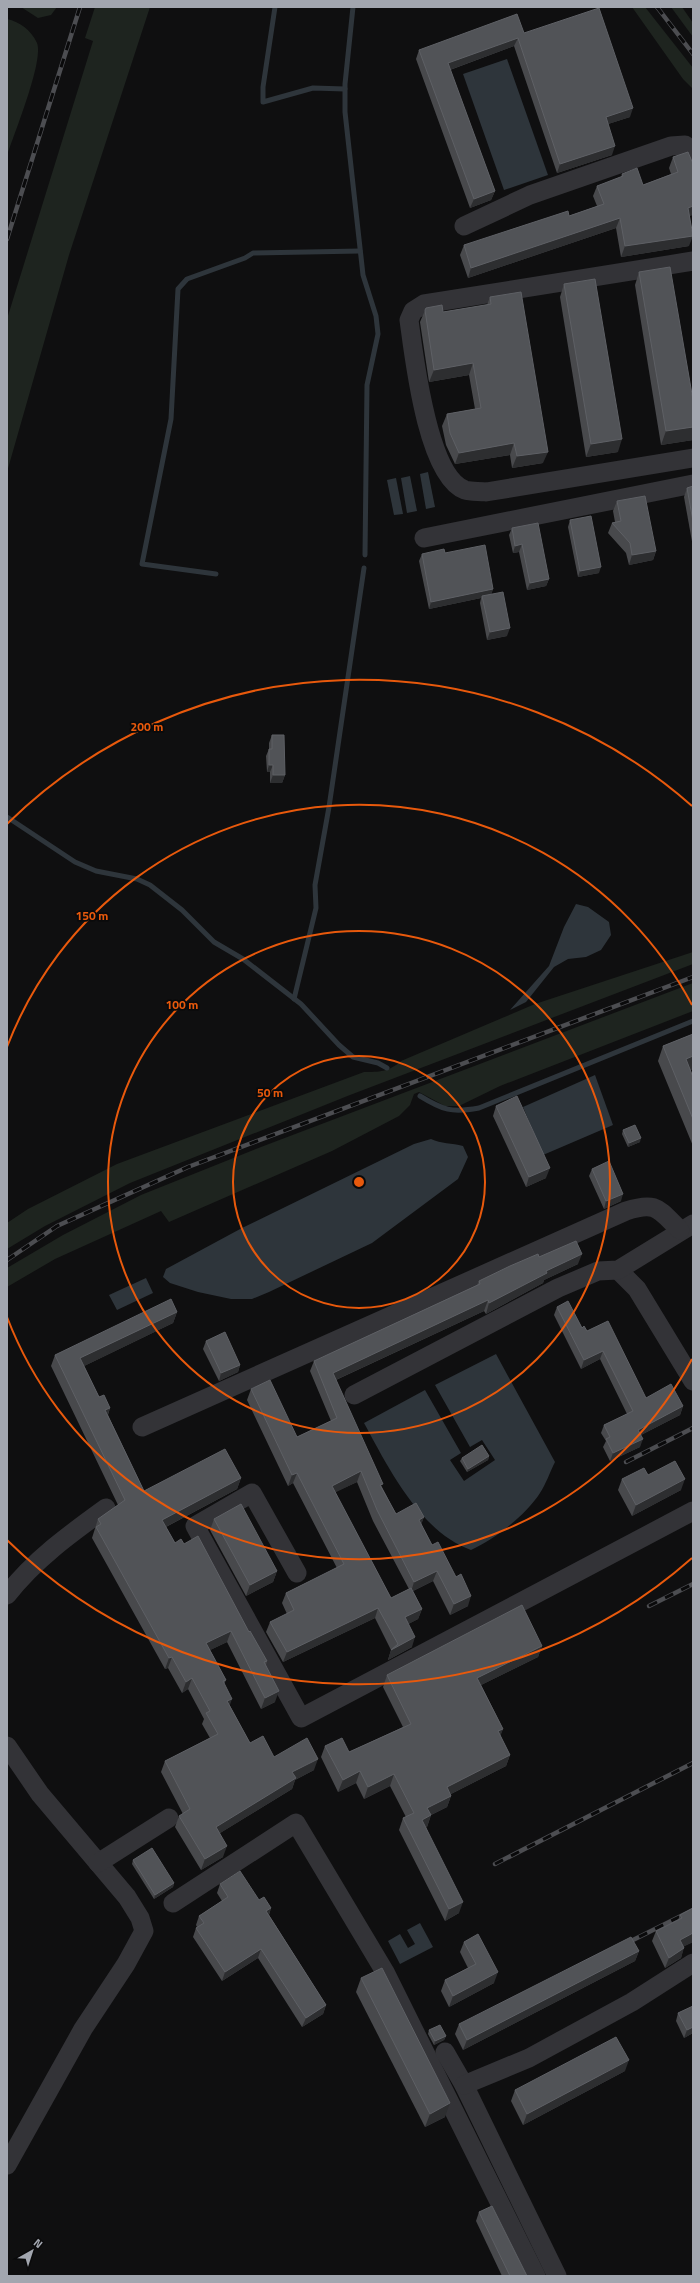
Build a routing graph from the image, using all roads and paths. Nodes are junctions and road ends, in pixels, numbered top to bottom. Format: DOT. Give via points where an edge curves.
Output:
graph roads {
  1 [pos="693,152"];
  2 [pos="464,226"];
  3 [pos="693,260"];
  4 [pos="693,458"];
  5 [pos="693,484"];
  6 [pos="424,538"];
  7 [pos="686,1227"];
  8 [pos="618,1270"];
  9 [pos="693,1381"];
  10 [pos="354,1396"];
  11 [pos="142,1427"];
  12 [pos="106,1508"];
  13 [pos="693,1511"];
  14 [pos="297,1573"];
  15 [pos="7,1595"];
  16 [pos="7,1746"];
  17 [pos="169,1818"];
  18 [pos="98,1862"];
  19 [pos="173,1903"];
  20 [pos="693,1963"];
  21 [pos="445,2052"];
  22 [pos="464,2085"];
  23 [pos="7,2165"];
  24 [pos="536,2276"];
  25 [pos="557,2276"];
  1 -- 2 [label="street" via="685,145 671,146 530,195"];
  3 -- 4 [label="street" via="424,304 413,311 409,320 430,435 447,476 465,490 486,492"];
  5 -- 6 [label="street"];
  7 -- 8 [label="street"];
  7 -- 11 [label="street" via="653,1207 644,1205 626,1211"];
  8 -- 9 [label="street" via="637,1289"];
  8 -- 10 [label="street" via="598,1271 558,1288"];
  12 -- 15 [label="street" via="64,1538"];
  13 -- 14 [label="street" via="301,1718 194,1526 252,1493"];
  16 -- 18 [label="street" via="40,1794"];
  17 -- 18 [label="street"];
  18 -- 23 [label="street" via="127,1897 140,1918 144,1931 126,1964 83,2029"];
  19 -- 24 [label="street" via="296,1823 385,1972"];
  20 -- 22 [label="street" via="632,2002 529,2058"];
  21 -- 22 [label="street"];
  22 -- 25 [label="street"];
}
